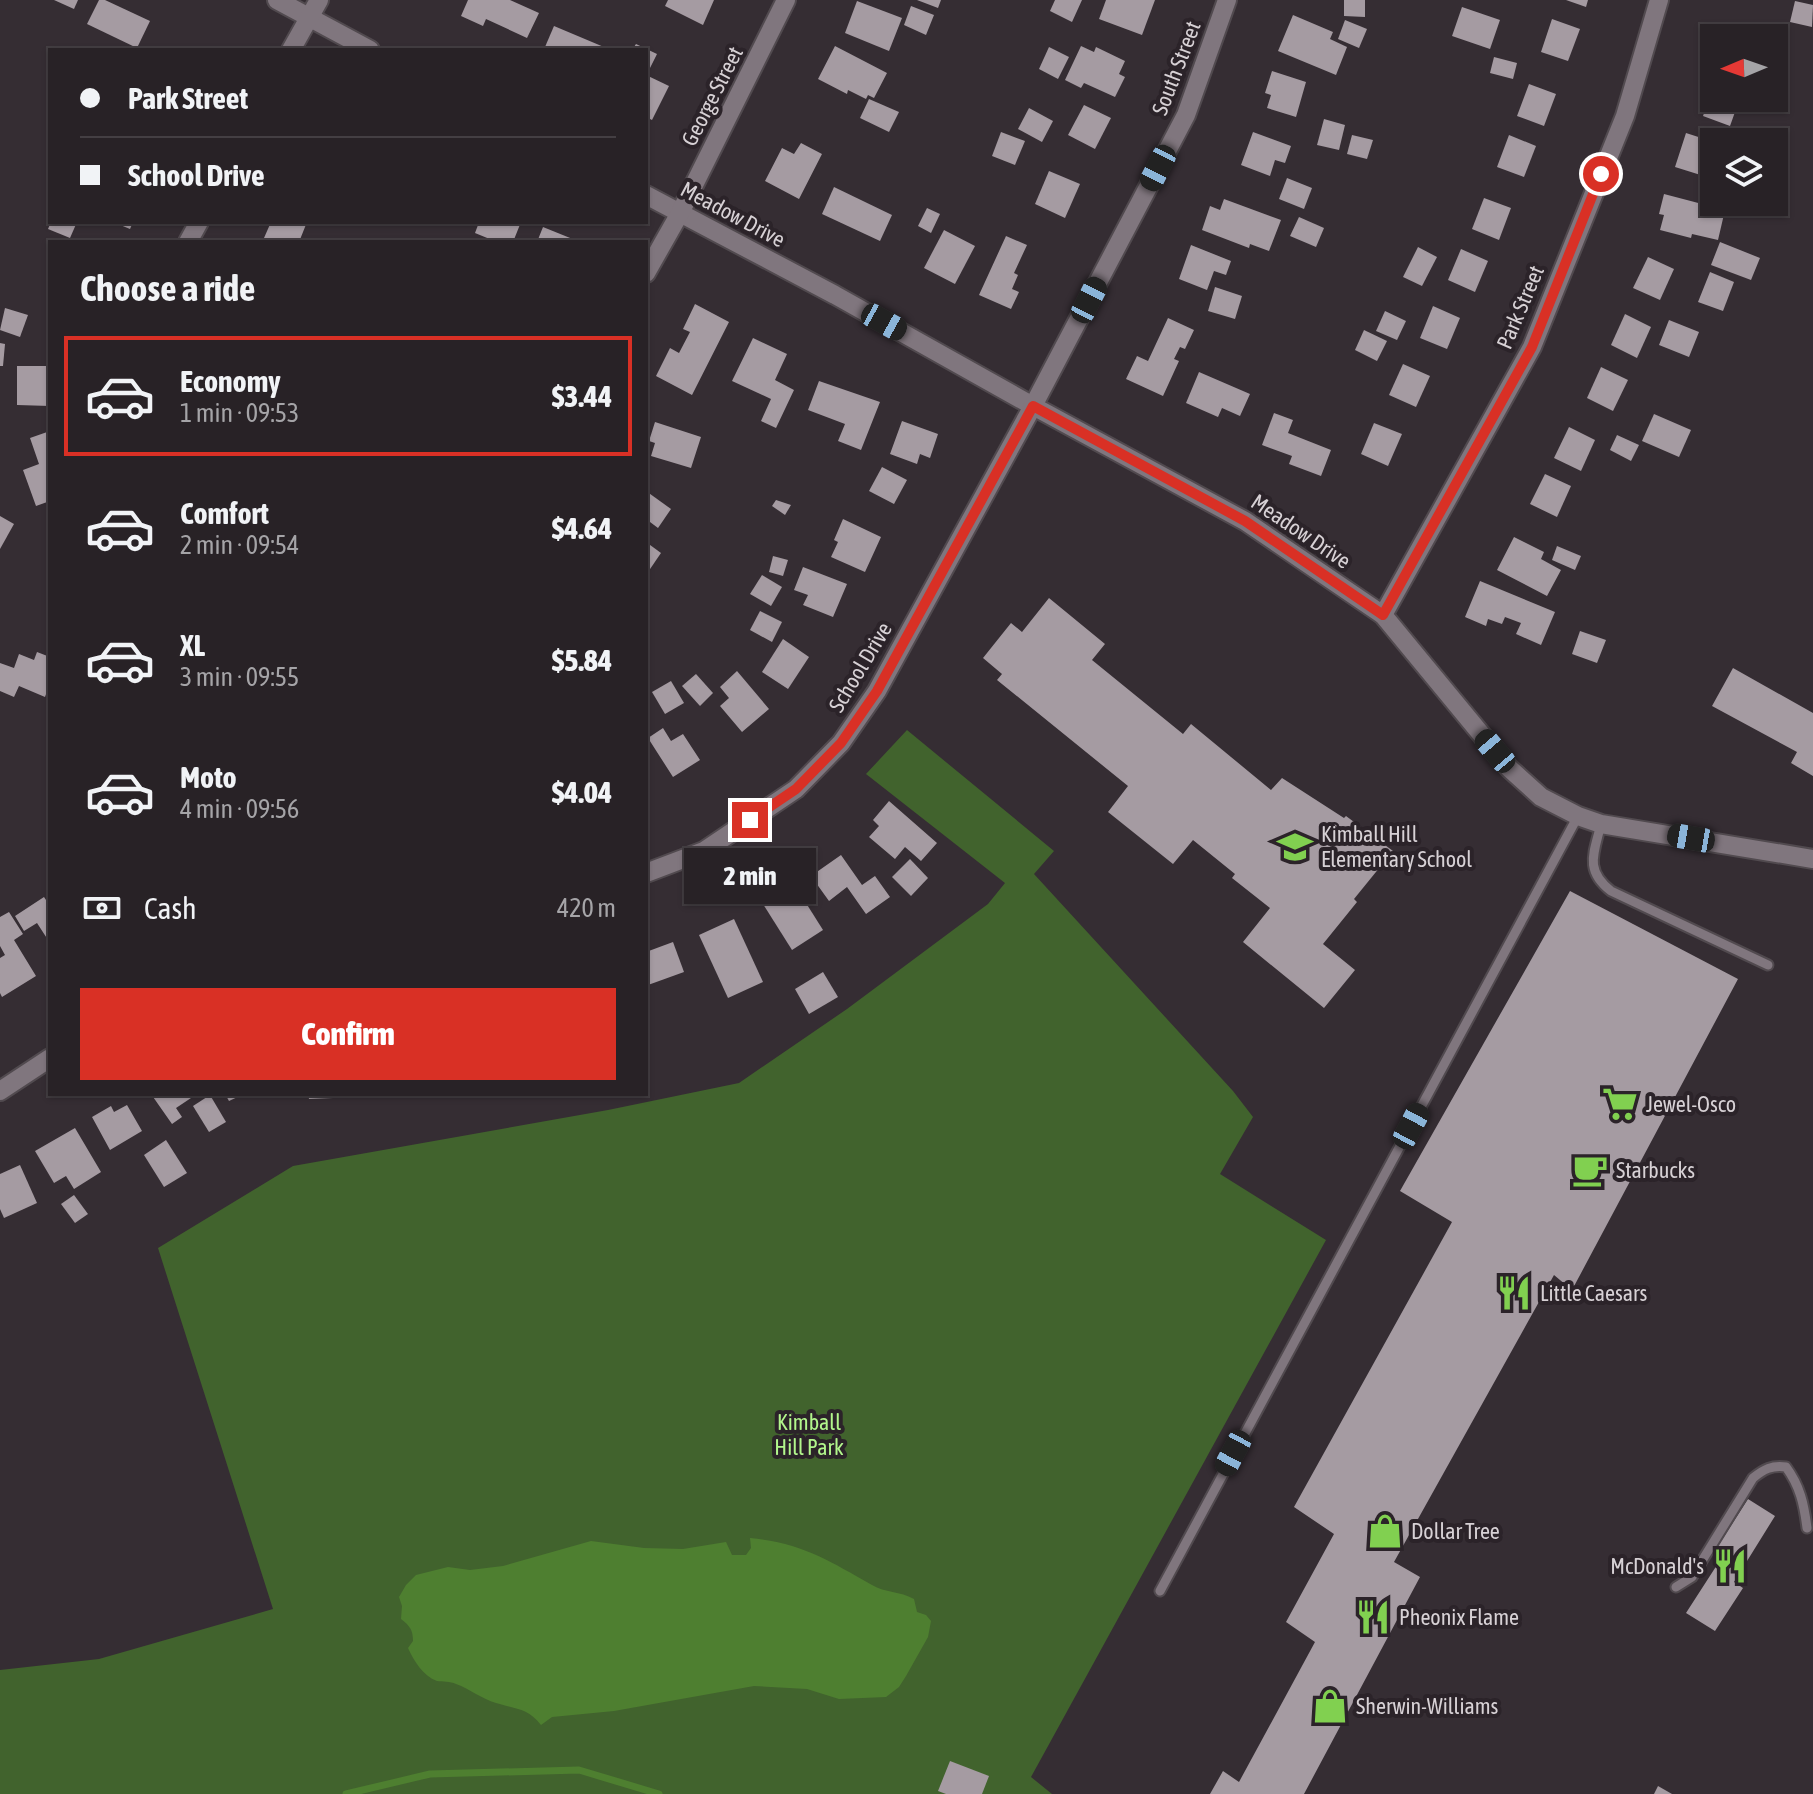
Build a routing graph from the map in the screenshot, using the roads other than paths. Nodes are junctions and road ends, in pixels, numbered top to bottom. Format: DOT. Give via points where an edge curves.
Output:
graph roads {
  1 [pos="277,0"];
  2 [pos="319,0"];
  3 [pos="786,0"];
  4 [pos="1227,0"];
  5 [pos="1659,0"];
  6 [pos="309,18"];
  7 [pos="292,48"];
  8 [pos="366,48"];
  9 [pos="648,196"];
  10 [pos="680,213"];
  11 [pos="648,269"];
  12 [pos="1033,406"];
  13 [pos="1383,615"];
  14 [pos="1578,816"];
  15 [pos="1601,824"];
  16 [pos="1813,859"];
  17 [pos="648,872"];
  18 [pos="1768,965"];
  19 [pos="48,1059"];
  20 [pos="0,1091"];
  21 [pos="1807,1528"];
  22 [pos="1676,1587"];
  23 [pos="1160,1591"];
  1 -- 6 [label="street"];
  2 -- 6 [label="street"];
  3 -- 10 [label="street, George Street"];
  4 -- 12 [label="street, South Street" via="1186,115"];
  5 -- 13 [label="street, Park Street" via="1625,116 1532,347"];
  6 -- 7 [label="street"];
  6 -- 8 [label="street"];
  9 -- 10 [label="street, Meadow Drive"];
  10 -- 11 [label="street, George Street"];
  10 -- 12 [label="street, Meadow Drive"];
  12 -- 13 [label="street, Meadow Drive" via="1245,521"];
  12 -- 17 [label="street, School Drive" via="877,691 841,743 796,789 770,807 704,851"];
  13 -- 14 [label="street, Meadow Drive" via="1509,768 1541,797"];
  14 -- 15 [label="street, Meadow Drive"];
  14 -- 23 [label="lane"];
  15 -- 16 [label="street, Meadow Drive"];
  15 -- 18 [label="lane" via="1592,861 1597,880"];
  19 -- 20 [label="street"];
  21 -- 22 [label="lane" via="1803,1497 1791,1473 1786,1467 1765,1469 1753,1478 1692,1577"];
}
